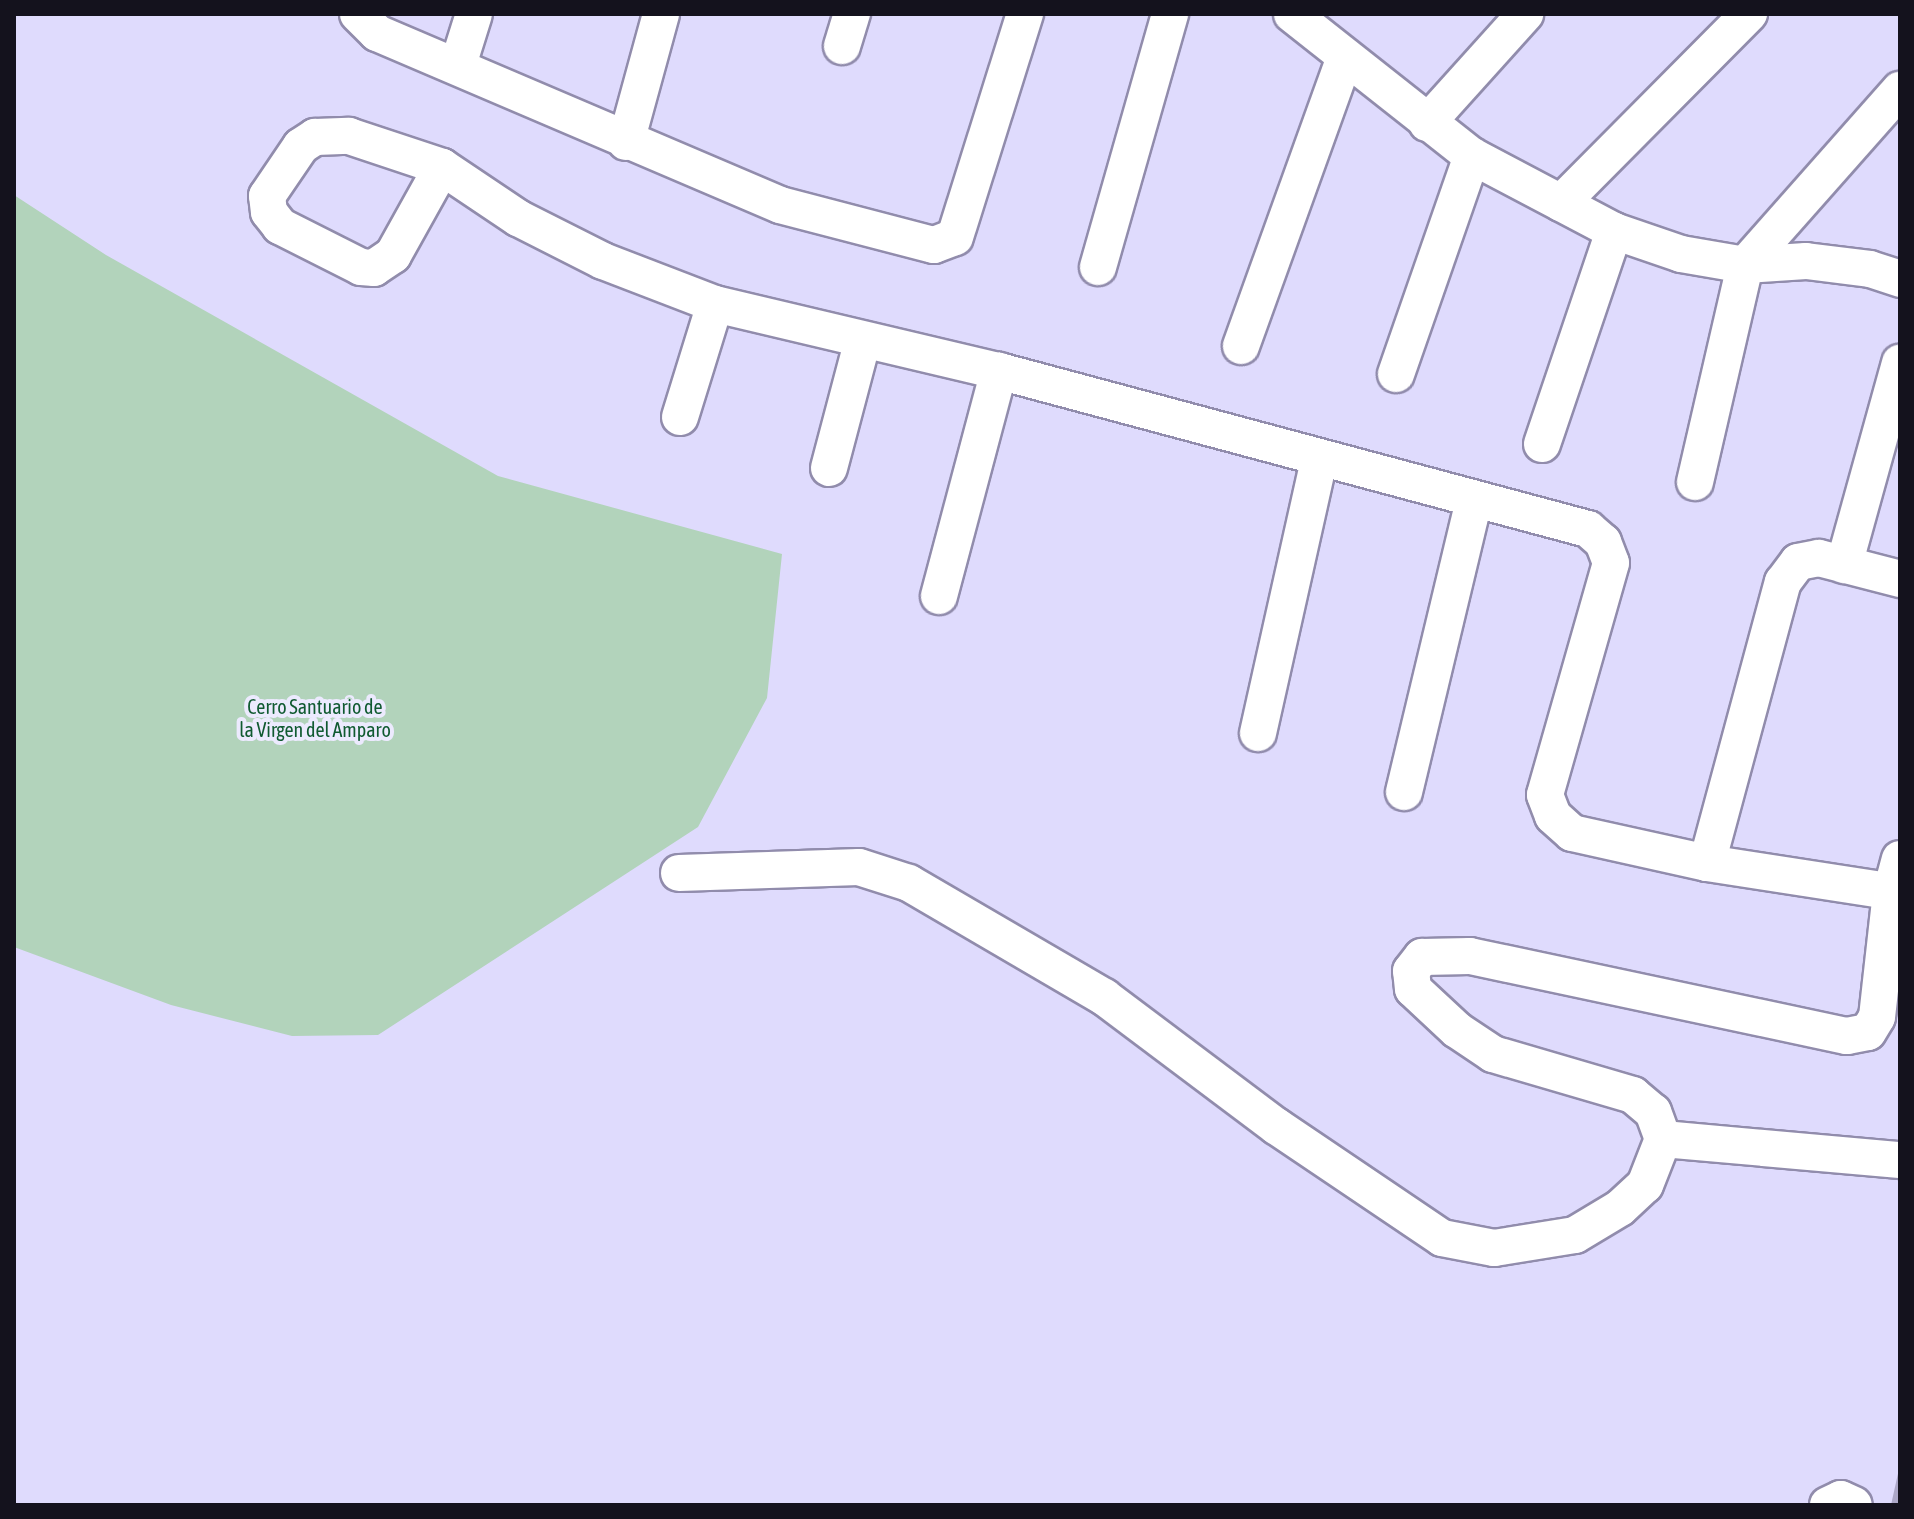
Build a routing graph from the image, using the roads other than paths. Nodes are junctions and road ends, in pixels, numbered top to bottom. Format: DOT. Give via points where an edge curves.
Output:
graph roads {
  1 [pos="358,14"];
  2 [pos="474,14"];
  3 [pos="661,14"];
  4 [pos="1025,14"];
  5 [pos="1170,14"];
  6 [pos="1525,14"];
  7 [pos="1749,14"];
  8 [pos="1302,16"];
  9 [pos="1345,57"];
  10 [pos="458,65"];
  11 [pos="1900,90"];
  12 [pos="1427,123"];
  13 [pos="626,142"];
  14 [pos="1472,156"];
  15 [pos="442,167"];
  16 [pos="1561,203"];
  17 [pos="1614,231"];
  18 [pos="1745,265"];
  19 [pos="1098,267"];
  20 [pos="1900,279"];
  21 [pos="715,304"];
  22 [pos="862,343"];
  23 [pos="1241,346"];
  24 [pos="1900,363"];
  25 [pos="999,371"];
  26 [pos="1396,374"];
  27 [pos="680,417"];
  28 [pos="1542,444"];
  29 [pos="1319,459"];
  30 [pos="829,468"];
  31 [pos="1695,482"];
  32 [pos="1474,500"];
  33 [pos="1844,565"];
  34 [pos="1900,579"];
  35 [pos="939,596"];
  36 [pos="1258,733"];
  37 [pos="1404,792"];
  38 [pos="1707,863"];
  39 [pos="679,873"];
  40 [pos="1897,882"];
  41 [pos="1663,1139"];
  42 [pos="1900,1160"];
  43 [pos="1828,1505"];
  44 [pos="1854,1505"];
  1 -- 10 [label="street" via="377,33"];
  2 -- 10 [label="street"];
  3 -- 13 [label="street"];
  4 -- 13 [label="street" via="955,237 945,244 780,205"];
  5 -- 19 [label="street"];
  6 -- 12 [label="street"];
  7 -- 16 [label="street"];
  8 -- 9 [label="street"];
  9 -- 12 [label="street"];
  9 -- 23 [label="street"];
  10 -- 13 [label="street"];
  11 -- 18 [label="street"];
  12 -- 14 [label="street"];
  14 -- 16 [label="street"];
  14 -- 26 [label="street"];
  15 -- 15 [label="street" via="349,136 315,137 301,146 267,196 269,212 280,226 361,267 374,268 393,255"];
  15 -- 21 [label="street" via="532,226 603,261"];
  16 -- 17 [label="street"];
  17 -- 18 [label="street" via="1681,254"];
  17 -- 28 [label="street"];
  18 -- 20 [label="street" via="1806,261 1870,269"];
  18 -- 31 [label="street"];
  21 -- 22 [label="street"];
  21 -- 27 [label="street"];
  22 -- 25 [label="street"];
  22 -- 30 [label="street"];
  24 -- 33 [label="street"];
  25 -- 29 [label="street"];
  25 -- 35 [label="street"];
  29 -- 32 [label="street"];
  29 -- 36 [label="street"];
  32 -- 37 [label="street"];
  32 -- 38 [label="street" via="1588,529 1603,542 1611,563 1545,795 1553,816 1572,833"];
  33 -- 34 [label="street"];
  33 -- 38 [label="street" via="1819,558 1798,562 1783,582"];
  38 -- 40 [label="street"];
  39 -- 41 [label="street" via="859,867 909,883 1104,997 1276,1126 1442,1238 1494,1248 1575,1235 1620,1208 1645,1185"];
  40 -- 41 [label="street" via="1877,1017 1868,1032 1847,1036 1470,956 1422,957 1411,971 1413,989 1457,1030 1493,1054 1633,1095 1653,1112"];
  41 -- 42 [label="street"];
  43 -- 44 [label="street" via="1841,1499"];
}
